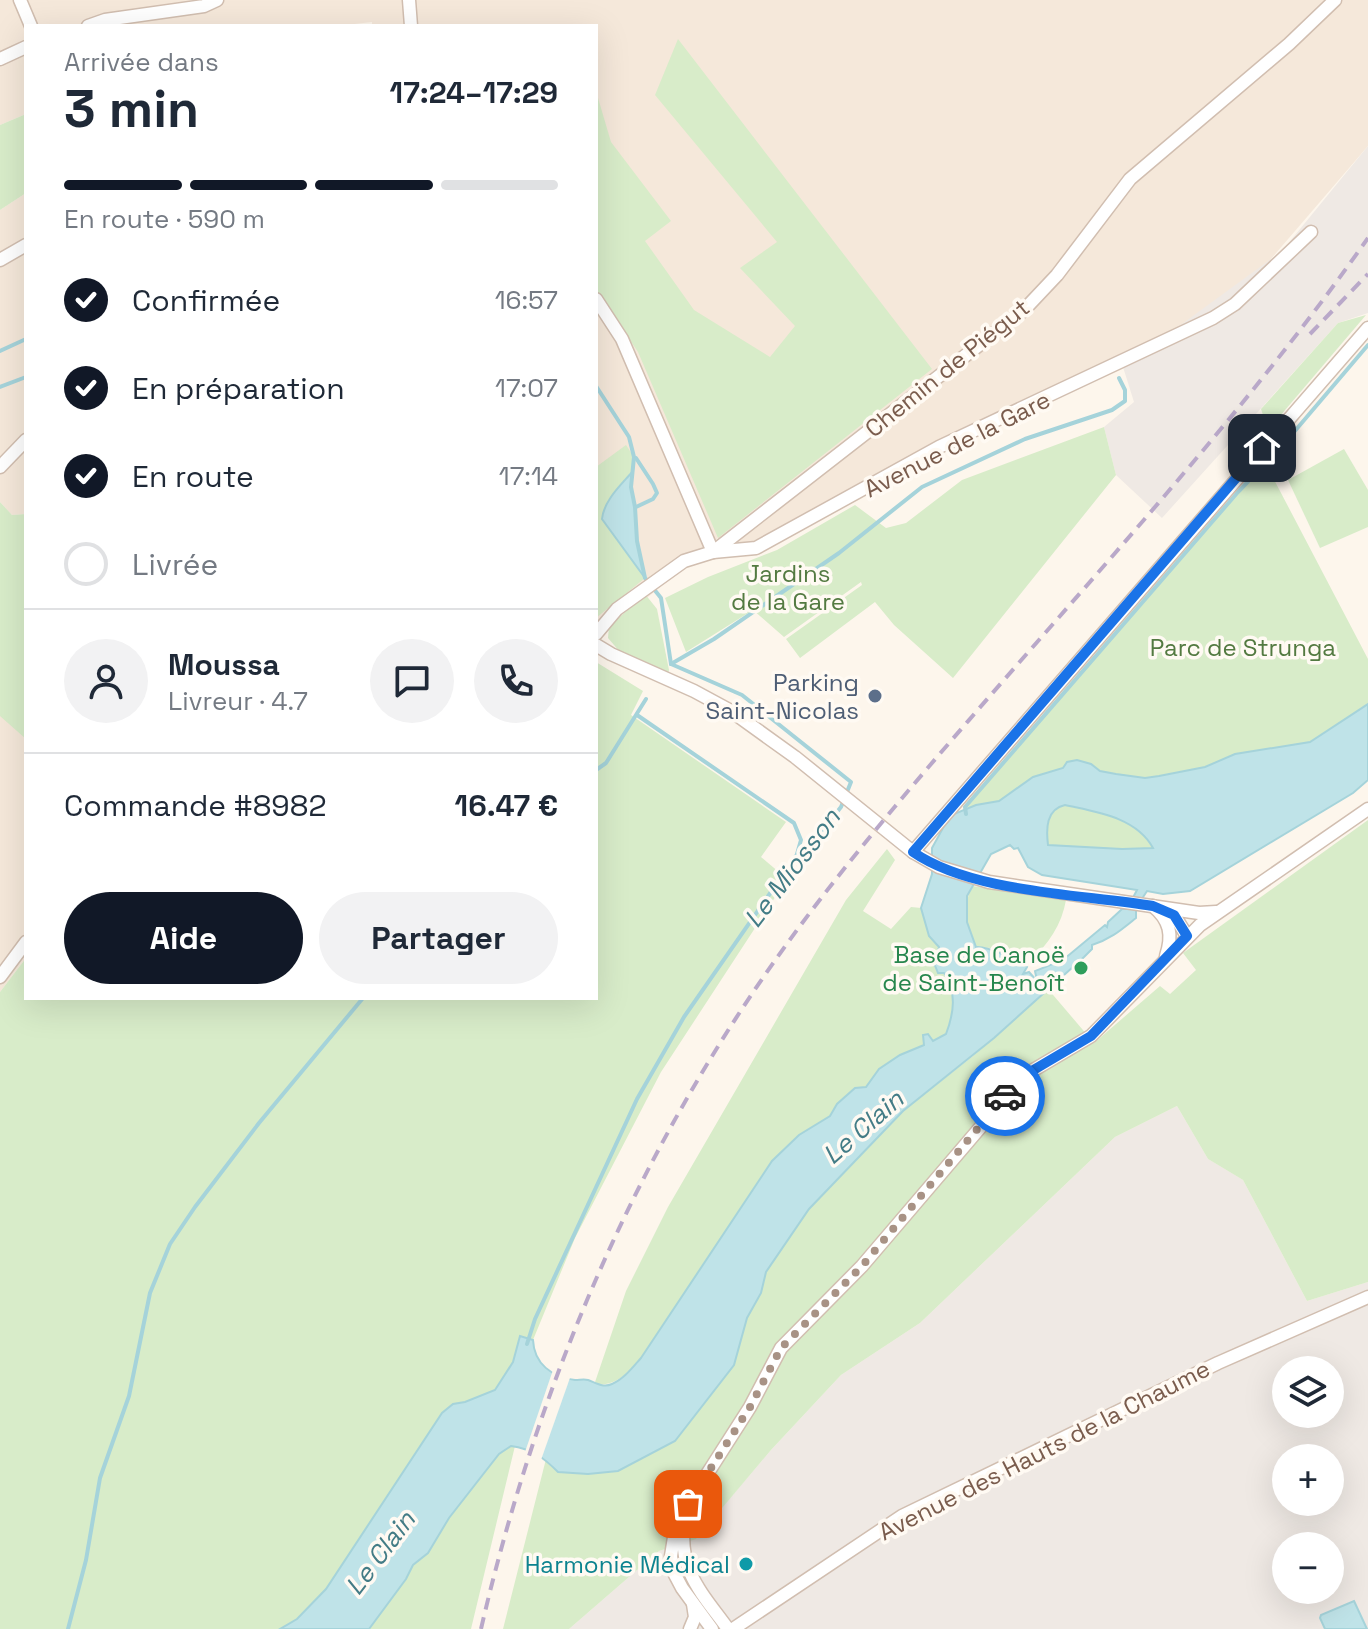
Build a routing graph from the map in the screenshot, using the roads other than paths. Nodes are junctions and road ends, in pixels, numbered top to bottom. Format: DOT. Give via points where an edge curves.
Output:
graph roads {
  1 [pos="20,0"];
  2 [pos="217,0"];
  3 [pos="409,0"];
  4 [pos="1335,0"];
  5 [pos="30,24"];
  6 [pos="94,24"];
  7 [pos="411,24"];
  8 [pos="24,48"];
  9 [pos="0,59"];
  10 [pos="1311,232"];
  11 [pos="24,246"];
  12 [pos="0,260"];
  13 [pos="598,302"];
  14 [pos="1368,328"];
  15 [pos="24,442"];
  16 [pos="0,467"];
  17 [pos="713,552"];
  18 [pos="598,632"];
  19 [pos="598,646"];
  20 [pos="1368,809"];
  21 [pos="918,856"];
  22 [pos="1153,906"];
  23 [pos="1219,911"];
  24 [pos="1187,936"];
  25 [pos="24,945"];
  26 [pos="1165,959"];
  27 [pos="0,977"];
  28 [pos="1368,1297"];
  29 [pos="688,1504"];
  30 [pos="693,1604"];
  31 [pos="753,1623"];
  32 [pos="690,1629"];
  33 [pos="712,1629"];
  34 [pos="731,1629"];
  1 -- 5 [label="street"];
  2 -- 6 [label="street"];
  3 -- 7 [label="street"];
  4 -- 17 [label="street, Chemin de Piégut" via="1130,179 1024,310"];
  8 -- 9 [label="street"];
  10 -- 17 [label="street, Avenue de la Gare" via="1213,318 939,447 756,548"];
  11 -- 12 [label="street"];
  13 -- 17 [label="street" via="622,339"];
  14 -- 21 [label="street"];
  15 -- 16 [label="street"];
  17 -- 18 [label="street, Avenue de la Gare" via="684,561 640,590"];
  19 -- 21 [label="street" via="731,711"];
  20 -- 23 [label="street"];
  21 -- 22 [label="street" via="989,882"];
  22 -- 23 [label="street"];
  22 -- 24 [label="street" via="1174,915"];
  22 -- 26 [label="street" via="1170,934"];
  23 -- 24 [label="street"];
  24 -- 26 [label="street"];
  25 -- 27 [label="street"];
  26 -- 29 [label="street" via="1091,1036 1013,1087 862,1266 781,1348"];
  28 -- 31 [label="street, Avenue des Hauts de la Chaume" via="1218,1363 902,1516 817,1571"];
  29 -- 30 [label="street" via="671,1556 673,1571"];
  29 -- 34 [label="street" via="684,1562"];
  30 -- 32 [label="street"];
  30 -- 33 [label="street"];
  31 -- 34 [label="street, Avenue des Hauts de la Chaume"];
}
